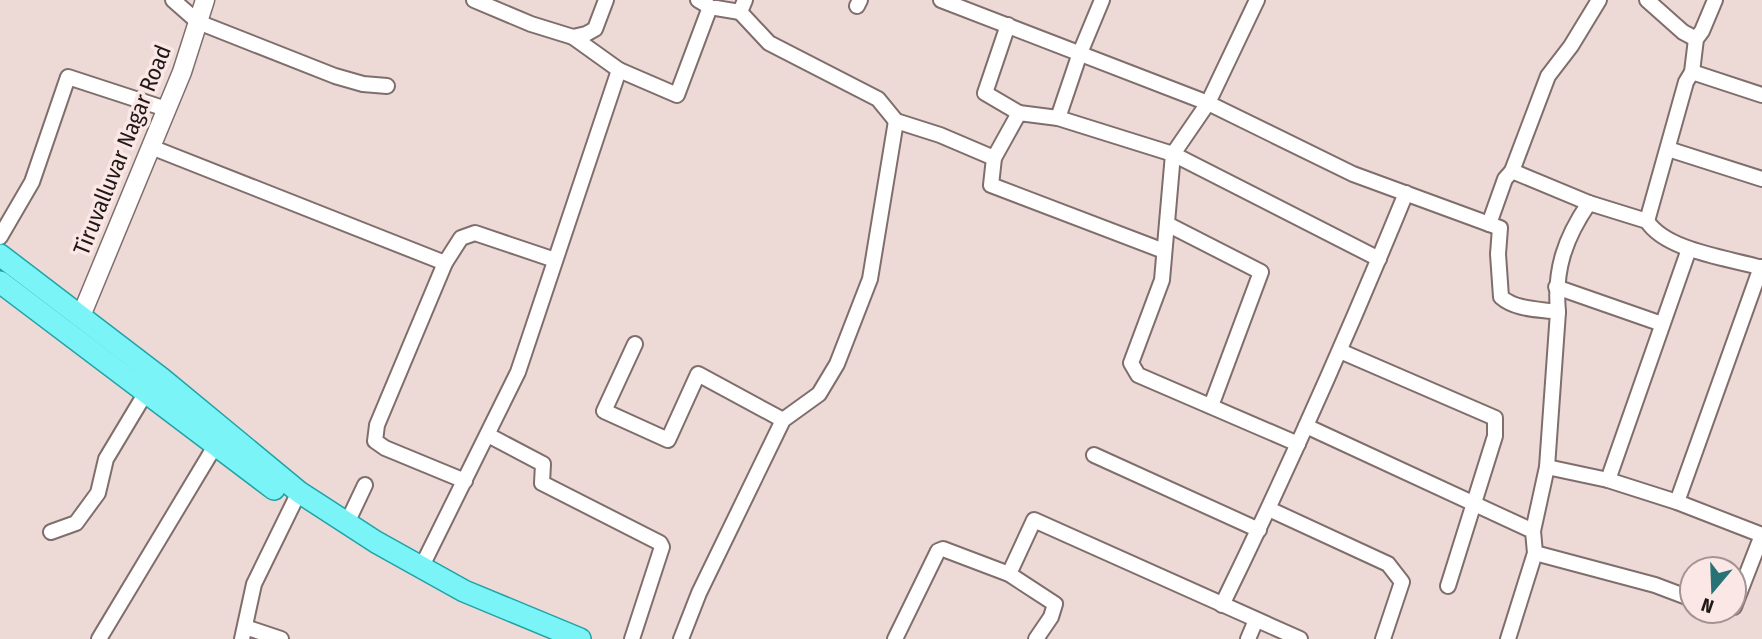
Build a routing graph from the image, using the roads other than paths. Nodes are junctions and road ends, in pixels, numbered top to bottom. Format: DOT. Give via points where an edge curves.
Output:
graph roads {
  1 [pos="173,0"];
  2 [pos="205,0"];
  3 [pos="474,0"];
  4 [pos="606,0"];
  5 [pos="941,0"];
  6 [pos="1102,0"];
  7 [pos="1257,0"];
  8 [pos="1599,0"];
  9 [pos="1647,0"];
  10 [pos="1714,0"];
  11 [pos="704,4"];
  12 [pos="504,6"];
  13 [pos="743,6"];
  14 [pos="198,22"];
  15 [pos="1008,25"];
  16 [pos="573,37"];
  17 [pos="1696,39"];
  18 [pos="1080,53"];
  19 [pos="619,70"];
  20 [pos="1692,72"];
  21 [pos="387,86"];
  22 [pos="1762,95"];
  23 [pos="1208,103"];
  24 [pos="166,109"];
  25 [pos="1019,113"];
  26 [pos="1058,118"];
  27 [pos="896,121"];
  28 [pos="151,147"];
  29 [pos="1668,149"];
  30 [pos="1173,154"];
  31 [pos="994,158"];
  32 [pos="1512,170"];
  33 [pos="1762,179"];
  34 [pos="1406,193"];
  35 [pos="1589,203"];
  36 [pos="1647,220"];
  37 [pos="1167,224"];
  38 [pos="1489,224"];
  39 [pos="0,237"];
  40 [pos="1689,248"];
  41 [pos="1164,251"];
  42 [pos="0,255"];
  43 [pos="1379,259"];
  44 [pos="555,260"];
  45 [pos="445,262"];
  46 [pos="1762,268"];
  47 [pos="0,282"];
  48 [pos="1556,286"];
  49 [pos="1558,312"];
  50 [pos="81,316"];
  51 [pos="1662,324"];
  52 [pos="635,344"];
  53 [pos="1340,351"];
  54 [pos="161,378"];
  55 [pos="145,397"];
  56 [pos="1211,406"];
  57 [pos="783,420"];
  58 [pos="1306,426"];
  59 [pos="488,435"];
  60 [pos="1298,444"];
  61 [pos="215,446"];
  62 [pos="1094,455"];
  63 [pos="1547,467"];
  64 [pos="1608,480"];
  65 [pos="466,481"];
  66 [pos="365,485"];
  67 [pos="296,498"];
  68 [pos="1678,502"];
  69 [pos="1474,503"];
  70 [pos="1269,509"];
  71 [pos="347,523"];
  72 [pos="1259,530"];
  73 [pos="1533,531"];
  74 [pos="51,533"];
  75 [pos="1535,553"];
  76 [pos="421,568"];
  77 [pos="1748,571"];
  78 [pos="1009,574"];
  79 [pos="1448,586"];
  80 [pos="1678,594"];
  81 [pos="1222,605"];
  82 [pos="1256,620"];
  83 [pos="243,633"];
  84 [pos="99,639"];
  85 [pos="281,639"];
  86 [pos="548,639"];
  87 [pos="580,639"];
  88 [pos="632,639"];
  89 [pos="681,639"];
  90 [pos="895,639"];
  91 [pos="1036,639"];
  92 [pos="1248,639"];
  93 [pos="1300,639"];
  94 [pos="1383,639"];
  95 [pos="1508,639"];
  1 -- 14 [label="street"];
  2 -- 14 [label="street, Tiruvalluvar Nagar Road"];
  3 -- 12 [label="street"];
  4 -- 16 [label="street" via="595,29"];
  5 -- 15 [label="street"];
  6 -- 18 [label="street"];
  7 -- 23 [label="street"];
  8 -- 32 [label="street" via="1548,76"];
  9 -- 17 [label="street"];
  10 -- 17 [label="street"];
  11 -- 13 [label="street"];
  11 -- 19 [label="street" via="677,95"];
  12 -- 16 [label="street"];
  13 -- 27 [label="street" via="769,43 878,99"];
  14 -- 21 [label="street" via="335,76"];
  14 -- 24 [label="street, Tiruvalluvar Nagar Road"];
  15 -- 18 [label="street"];
  15 -- 25 [label="street" via="985,93"];
  16 -- 19 [label="street"];
  17 -- 20 [label="street"];
  18 -- 23 [label="street"];
  18 -- 26 [label="street"];
  19 -- 44 [label="street"];
  20 -- 22 [label="street"];
  20 -- 29 [label="street"];
  23 -- 30 [label="street"];
  23 -- 34 [label="street" via="1353,173"];
  24 -- 28 [label="street, Tiruvalluvar Nagar Road"];
  24 -- 39 [label="street" via="68,77 32,183"];
  25 -- 26 [label="street"];
  25 -- 31 [label="street"];
  26 -- 30 [label="street"];
  27 -- 31 [label="street"];
  27 -- 57 [label="street" via="870,279 837,364 819,394"];
  28 -- 45 [label="street"];
  28 -- 50 [label="street, Tiruvalluvar Nagar Road"];
  29 -- 33 [label="street"];
  29 -- 36 [label="street"];
  30 -- 37 [label="street"];
  30 -- 43 [label="street"];
  31 -- 41 [label="street" via="990,185"];
  32 -- 35 [label="street"];
  32 -- 38 [label="street"];
  34 -- 38 [label="street"];
  34 -- 43 [label="street"];
  35 -- 36 [label="street"];
  35 -- 48 [label="street" via="1560,259"];
  36 -- 40 [label="street" via="1653,230"];
  37 -- 41 [label="street"];
  37 -- 56 [label="street" via="1261,272"];
  38 -- 49 [label="street" via="1500,228 1502,297 1520,307"];
  40 -- 46 [label="street"];
  40 -- 51 [label="street"];
  41 -- 56 [label="street" via="1162,280 1131,363 1138,375"];
  42 -- 50 [label="main road"];
  43 -- 53 [label="street"];
  44 -- 45 [label="street" via="475,233 461,238"];
  44 -- 59 [label="street" via="518,372"];
  45 -- 65 [label="street" via="374,434 375,441 385,448"];
  46 -- 68 [label="street"];
  47 -- 55 [label="main road"];
  48 -- 49 [label="street"];
  48 -- 51 [label="street"];
  49 -- 63 [label="street"];
  50 -- 54 [label="main road"];
  51 -- 64 [label="street"];
  52 -- 57 [label="street" via="604,411 667,440 698,374"];
  53 -- 58 [label="street"];
  53 -- 69 [label="street" via="1495,418 1495,436"];
  54 -- 55 [label="street"];
  54 -- 67 [label="main road"];
  55 -- 61 [label="main road"];
  55 -- 74 [label="street" via="106,459 98,494 76,523"];
  56 -- 60 [label="street"];
  57 -- 89 [label="street"];
  58 -- 60 [label="street"];
  58 -- 69 [label="street"];
  59 -- 65 [label="street"];
  59 -- 88 [label="street" via="543,464 542,483 660,543"];
  60 -- 70 [label="street"];
  61 -- 67 [label="main road"];
  61 -- 84 [label="street"];
  62 -- 72 [label="street"];
  63 -- 64 [label="street"];
  63 -- 73 [label="street"];
  64 -- 68 [label="street"];
  65 -- 76 [label="street"];
  66 -- 71 [label="street"];
  67 -- 71 [label="main road"];
  67 -- 83 [label="street" via="254,584"];
  67 -- 86 [label="main road" via="420,582 475,611"];
  68 -- 77 [label="street" via="1762,535"];
  69 -- 73 [label="street"];
  69 -- 79 [label="street"];
  70 -- 72 [label="street"];
  70 -- 94 [label="street" via="1388,564 1402,582"];
  71 -- 76 [label="main road"];
  72 -- 81 [label="street"];
  73 -- 75 [label="street"];
  75 -- 80 [label="street"];
  75 -- 95 [label="street"];
  76 -- 87 [label="main road"];
  78 -- 81 [label="street" via="1034,520"];
  78 -- 90 [label="street" via="955,552 939,551"];
  78 -- 91 [label="street" via="1055,604"];
  81 -- 82 [label="street"];
  82 -- 92 [label="street"];
  82 -- 93 [label="street"];
  83 -- 85 [label="street"];
}
